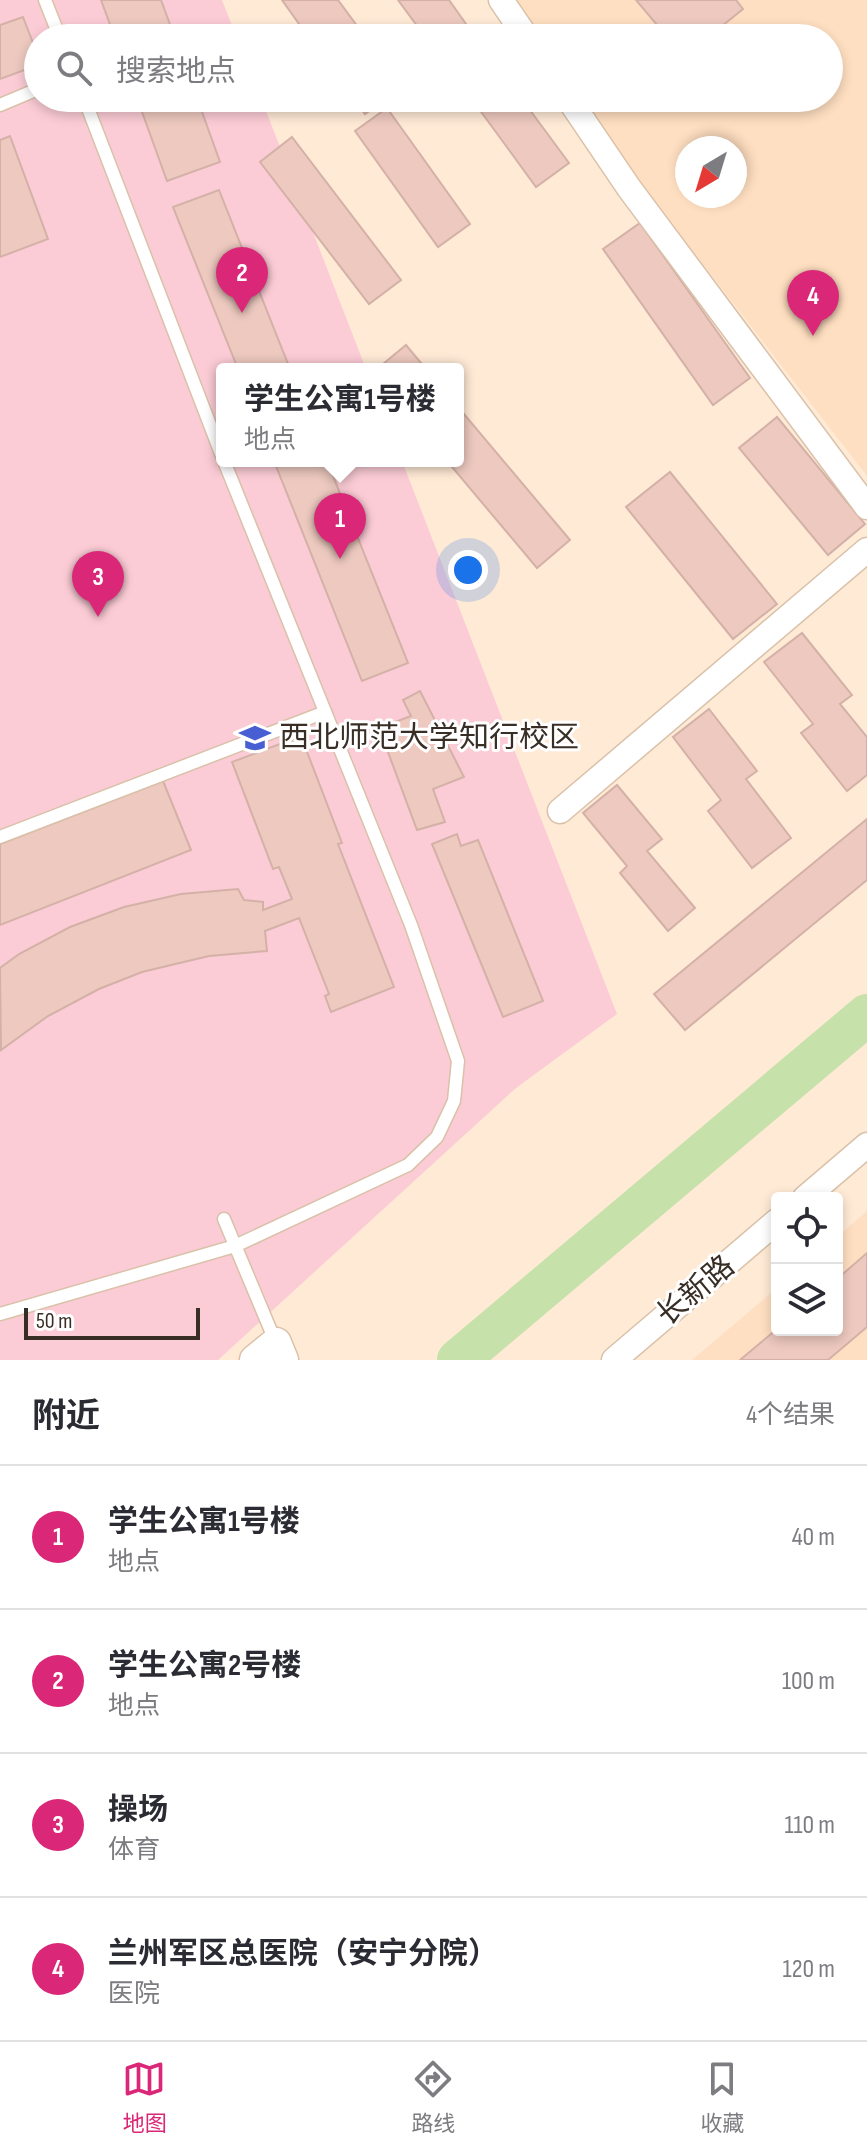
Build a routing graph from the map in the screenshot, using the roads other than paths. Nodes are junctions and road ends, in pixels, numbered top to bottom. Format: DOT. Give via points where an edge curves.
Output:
graph roads {
  1 [pos="45,0"];
  2 [pos="501,0"];
  3 [pos="54,24"];
  4 [pos="517,24"];
  5 [pos="24,95"];
  6 [pos="0,105"];
  7 [pos="89,112"];
  8 [pos="577,112"];
  9 [pos="216,441"];
  10 [pos="226,467"];
  11 [pos="867,507"];
  12 [pos="867,550"];
  13 [pos="325,712"];
  14 [pos="560,811"];
  15 [pos="0,837"];
  16 [pos="867,1145"];
  17 [pos="812,1192"];
  18 [pos="224,1219"];
  19 [pos="771,1226"];
  20 [pos="235,1246"];
  21 [pos="0,1314"];
  22 [pos="271,1354"];
  23 [pos="614,1360"];
  1 -- 3 [label="lane"];
  2 -- 4 [label="street"];
  5 -- 6 [label="lane"];
  7 -- 9 [label="lane"];
  8 -- 11 [label="street"];
  10 -- 13 [label="lane"];
  12 -- 14 [label="street"];
  13 -- 15 [label="lane"];
  13 -- 20 [label="lane" via="411,925 458,1061 454,1101 437,1137 408,1165"];
  16 -- 17 [label="street"];
  18 -- 20 [label="lane"];
  19 -- 23 [label="street, 长新路"];
  20 -- 21 [label="lane"];
  20 -- 22 [label="lane"];
}
